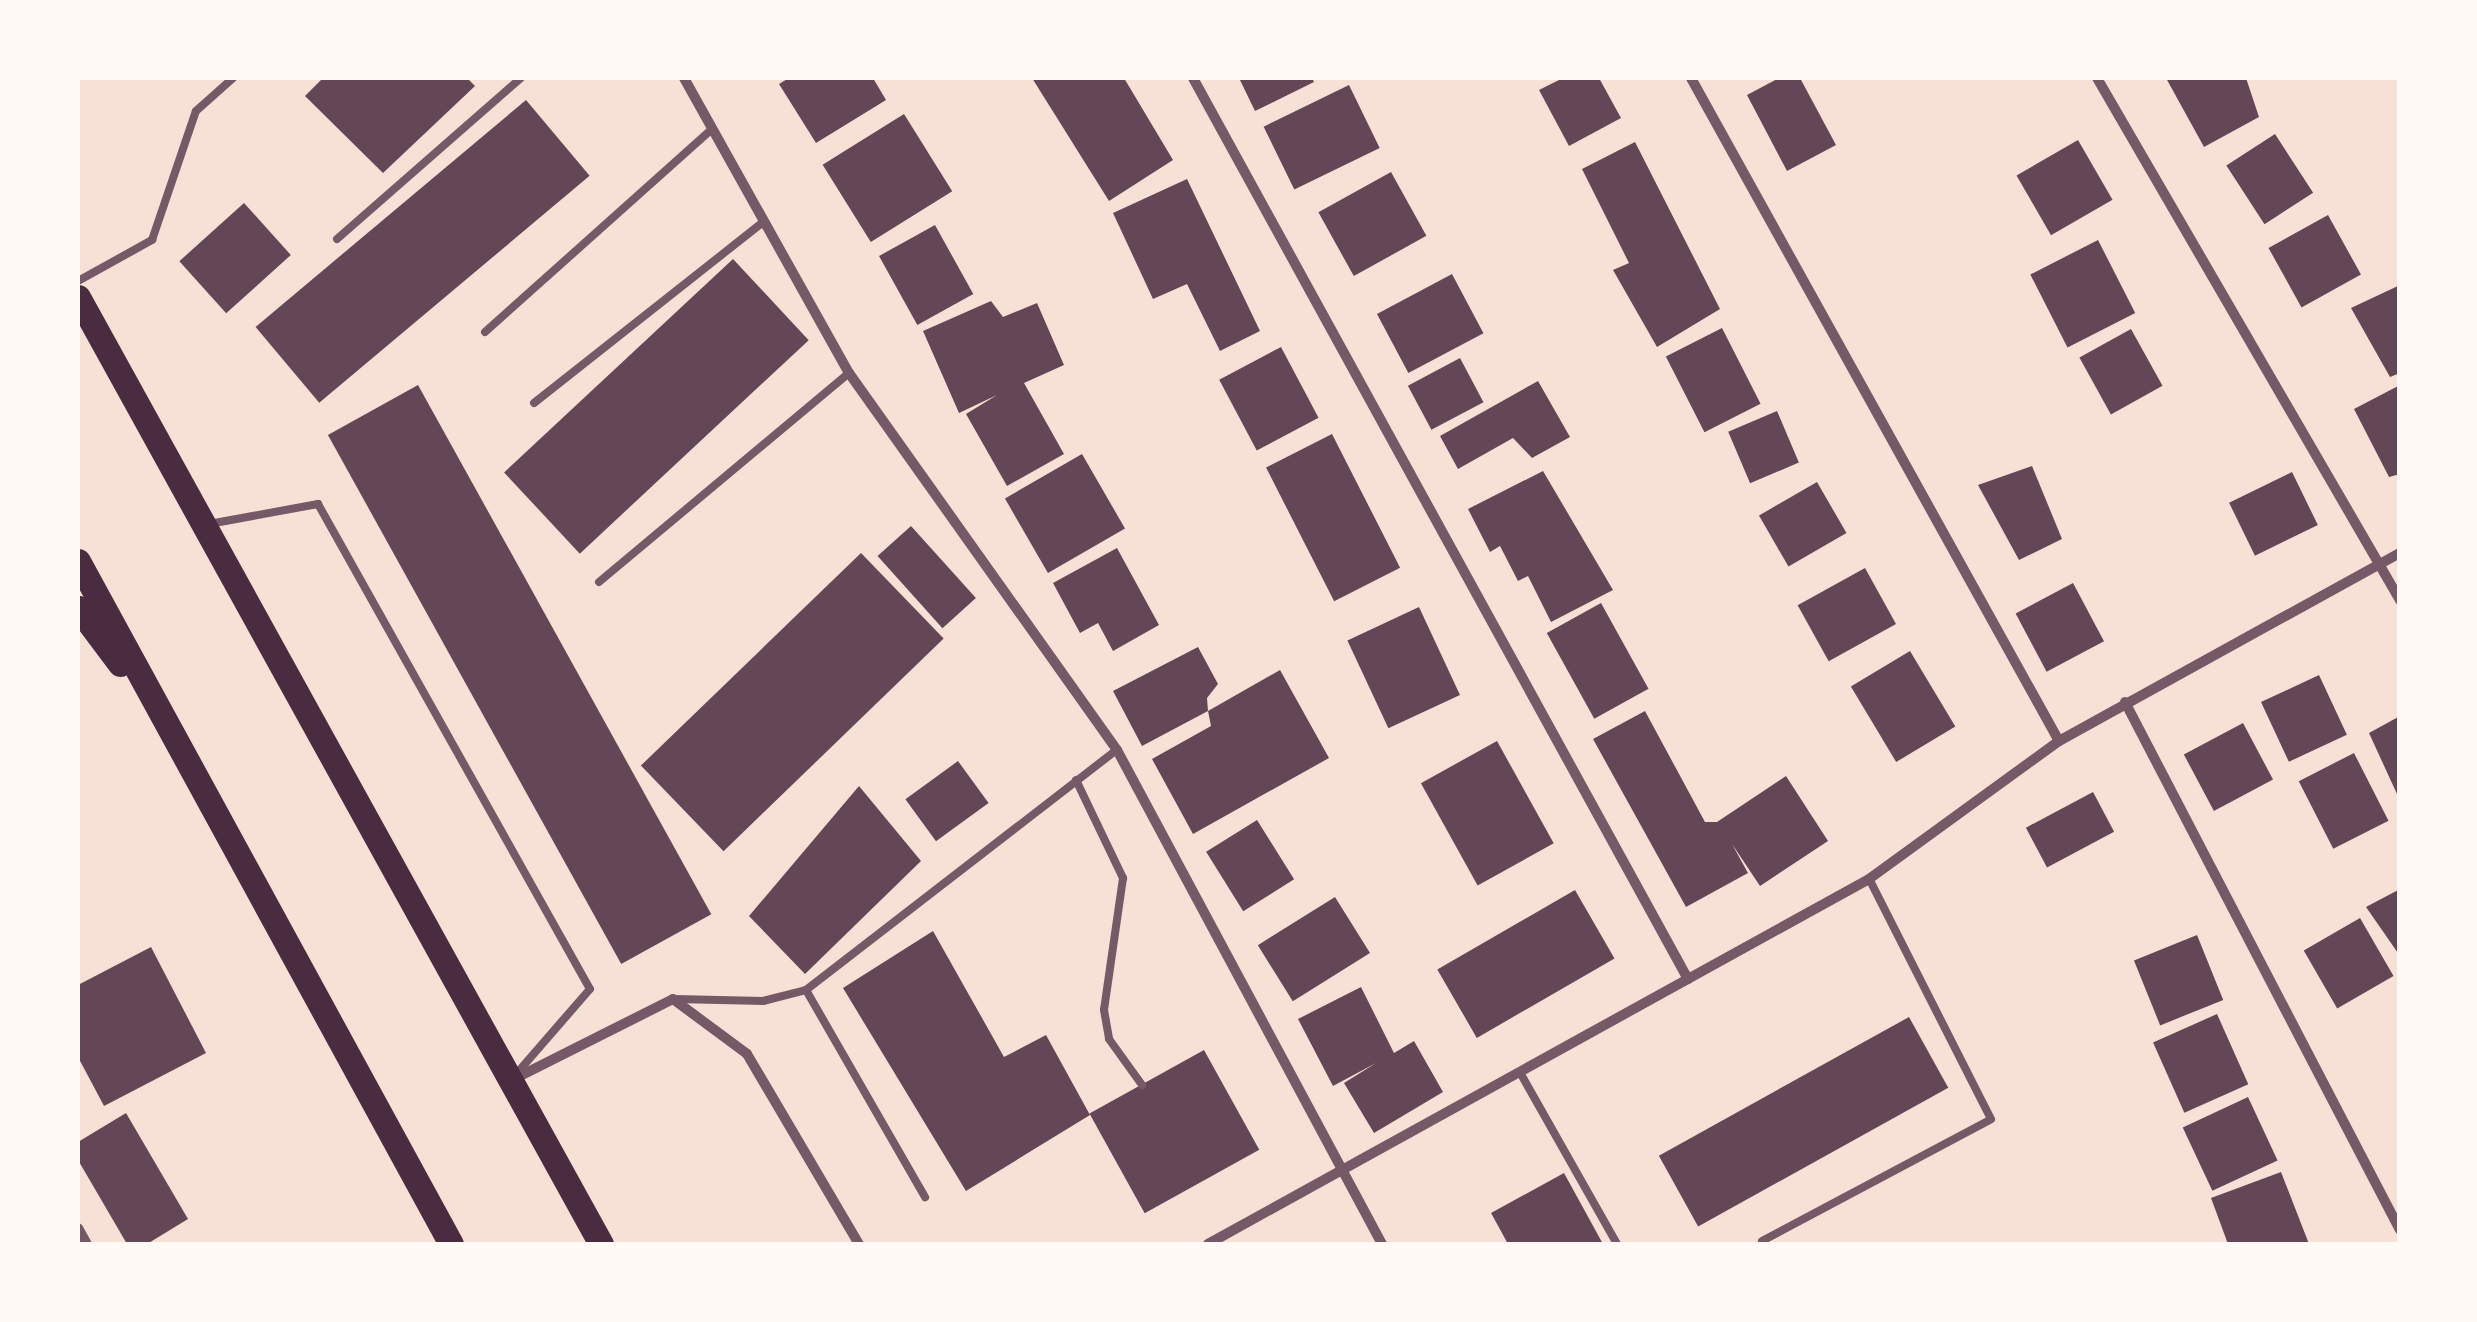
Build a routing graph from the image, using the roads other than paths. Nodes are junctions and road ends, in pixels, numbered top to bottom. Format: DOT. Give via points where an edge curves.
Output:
graph roads {
  1 [pos="233,78"];
  2 [pos="520,78"];
  3 [pos="684,78"];
  4 [pos="1193,78"];
  5 [pos="1691,78"];
  6 [pos="2097,78"];
  7 [pos="709,132"];
  8 [pos="762,223"];
  9 [pos="337,239"];
  10 [pos="78,282"];
  11 [pos="78,297"];
  12 [pos="484,332"];
  13 [pos="850,372"];
  14 [pos="534,403"];
  15 [pos="203,525"];
  16 [pos="2400,553"];
  17 [pos="78,560"];
  18 [pos="2381,563"];
  19 [pos="598,582"];
  20 [pos="2400,600"];
  21 [pos="78,608"];
  22 [pos="2126,702"];
  23 [pos="175,734"];
  24 [pos="2059,741"];
  25 [pos="1117,750"];
  26 [pos="1076,780"];
  27 [pos="1869,879"];
  28 [pos="1688,980"];
  29 [pos="806,990"];
  30 [pos="674,999"];
  31 [pos="1522,1076"];
  32 [pos="509,1082"];
  33 [pos="1142,1085"];
  34 [pos="1342,1172"];
  35 [pos="925,1198"];
  36 [pos="78,1228"];
  37 [pos="2400,1230"];
  38 [pos="1762,1240"];
  39 [pos="87,1244"];
  40 [pos="451,1244"];
  41 [pos="601,1244"];
  42 [pos="859,1244"];
  43 [pos="1208,1244"];
  44 [pos="1382,1244"];
  45 [pos="1617,1244"];
  1 -- 10 [label="lane" via="196,111 152,240"];
  2 -- 9 [label="lane"];
  3 -- 7 [label="street"];
  4 -- 28 [label="street"];
  5 -- 24 [label="street"];
  6 -- 18 [label="street"];
  7 -- 8 [label="street"];
  7 -- 12 [label="lane"];
  8 -- 13 [label="street"];
  8 -- 14 [label="lane"];
  11 -- 15 [label="main road"];
  13 -- 19 [label="lane"];
  13 -- 25 [label="street"];
  15 -- 32 [label="main road"];
  15 -- 32 [label="lane" via="318,504 590,989"];
  16 -- 18 [label="street"];
  17 -- 23 [label="main road"];
  18 -- 20 [label="street"];
  18 -- 22 [label="street"];
  21 -- 23 [label="main road"];
  22 -- 24 [label="street"];
  22 -- 37 [label="street"];
  23 -- 40 [label="main road"];
  24 -- 27 [label="street"];
  25 -- 26 [label="lane"];
  25 -- 34 [label="street"];
  26 -- 29 [label="lane"];
  26 -- 33 [label="lane" via="1122,878 1104,1010 1109,1039"];
  27 -- 28 [label="street"];
  27 -- 38 [label="lane" via="1991,1118"];
  28 -- 31 [label="street"];
  29 -- 30 [label="lane" via="763,1001"];
  29 -- 35 [label="lane"];
  30 -- 32 [label="street"];
  30 -- 42 [label="street" via="748,1054"];
  31 -- 34 [label="street"];
  31 -- 45 [label="lane"];
  32 -- 41 [label="main road"];
  34 -- 43 [label="street"];
  34 -- 44 [label="street"];
  36 -- 39 [label="street"];
}
